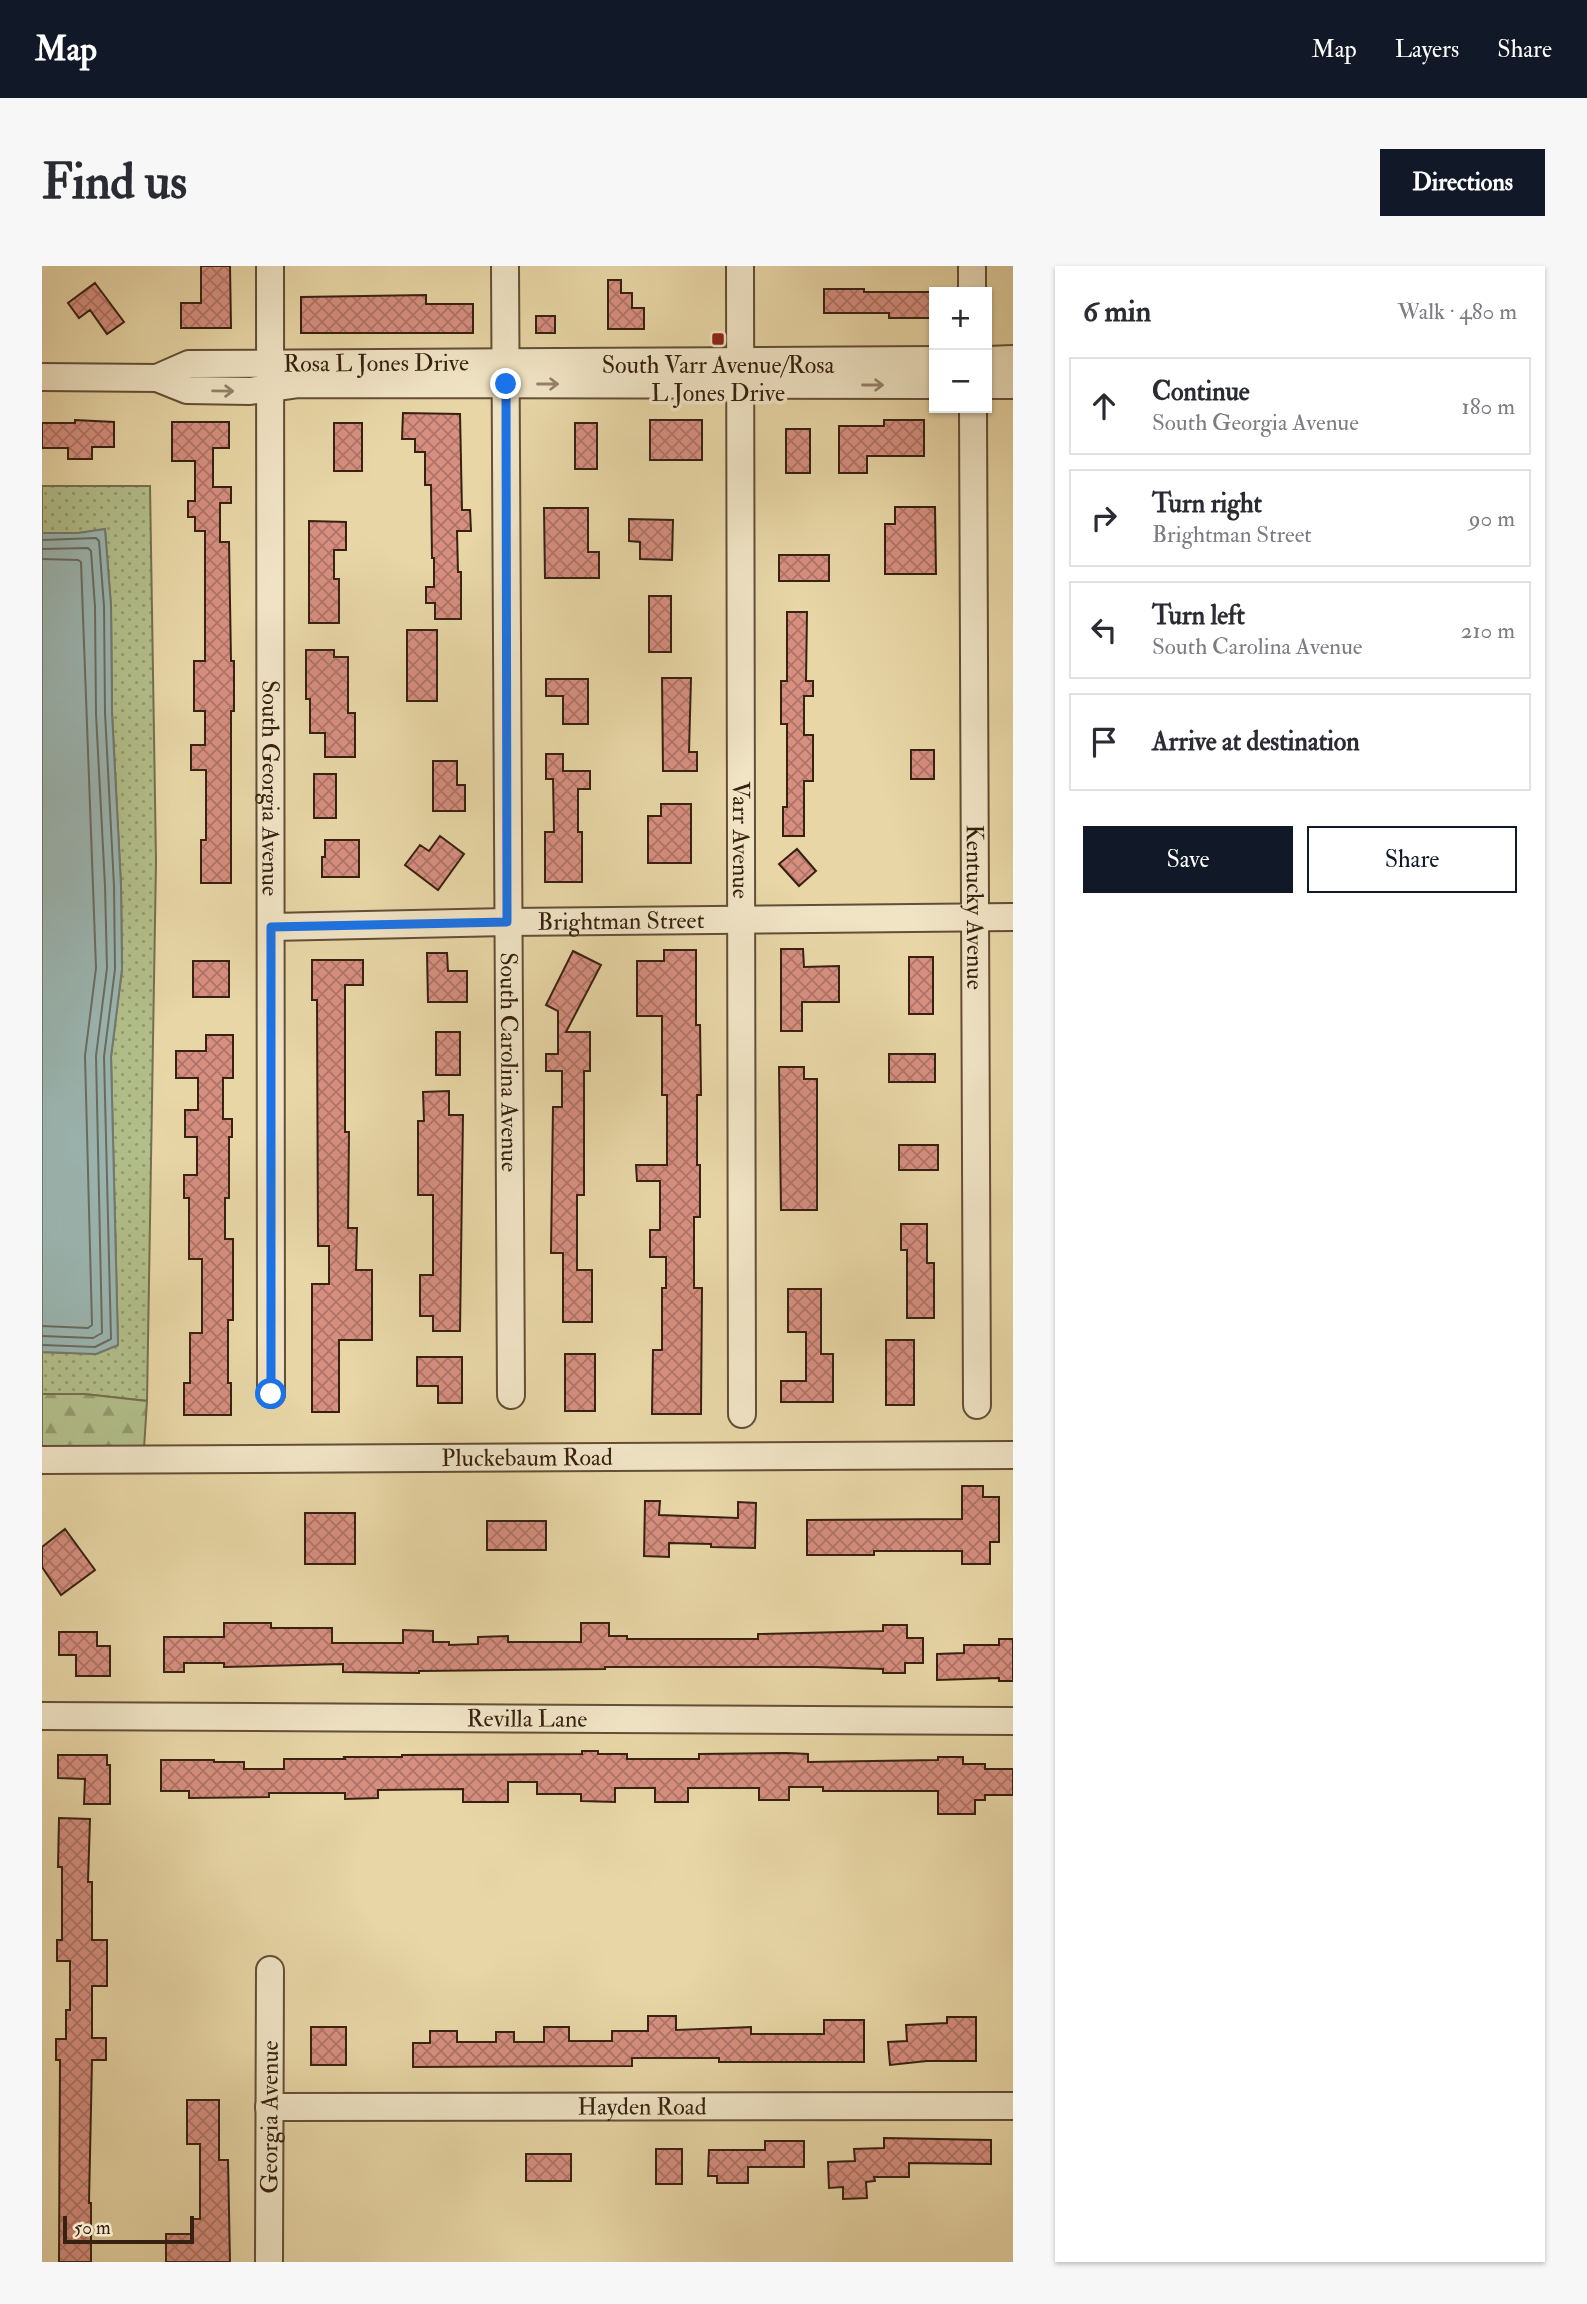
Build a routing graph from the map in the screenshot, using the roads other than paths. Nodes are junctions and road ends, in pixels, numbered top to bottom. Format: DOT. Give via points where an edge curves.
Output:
graph roads {
  1 [pos="270,266"];
  2 [pos="505,266"];
  3 [pos="740,266"];
  4 [pos="972,266"];
  5 [pos="972,287"];
  6 [pos="1013,359"];
  7 [pos="929,360"];
  8 [pos="992,360"];
  9 [pos="740,373"];
  10 [pos="506,374"];
  11 [pos="270,376"];
  12 [pos="42,377"];
  13 [pos="929,385"];
  14 [pos="992,385"];
  15 [pos="1013,385"];
  16 [pos="973,413"];
  17 [pos="974,917"];
  18 [pos="1013,917"];
  19 [pos="741,920"];
  20 [pos="507,922"];
  21 [pos="271,927"];
  22 [pos="271,1394"];
  23 [pos="511,1395"];
  24 [pos="977,1405"];
  25 [pos="742,1414"];
  26 [pos="1013,1455"];
  27 [pos="42,1460"];
  28 [pos="42,1716"];
  29 [pos="1013,1721"];
  30 [pos="270,1970"];
  31 [pos="1013,2105"];
  32 [pos="269,2107"];
  33 [pos="269,2262"];
  1 -- 11 [label="street, South Georgia Avenue"];
  2 -- 10 [label="street, South Carolina Avenue"];
  3 -- 9 [label="street, Varr Avenue"];
  4 -- 5 [label="street"];
  6 -- 8 [label="street"];
  7 -- 9 [label="street, Rosa L Jones Drive"];
  9 -- 10 [label="street, Rosa L Jones Drive"];
  9 -- 13 [label="street, Rosa L Jones Drive, one-way"];
  9 -- 19 [label="street, Varr Avenue"];
  10 -- 11 [label="street, Rosa L Jones Drive"];
  10 -- 20 [label="street, South Carolina Avenue"];
  11 -- 12 [label="street, Rosa L Jones Drive" via="188,364 157,378"];
  11 -- 21 [label="street, South Georgia Avenue"];
  14 -- 15 [label="street"];
  16 -- 17 [label="street, Kentucky Avenue"];
  17 -- 18 [label="street, Brightman Street"];
  17 -- 19 [label="street, Brightman Street"];
  17 -- 24 [label="street, Kentucky Avenue"];
  19 -- 20 [label="street, Brightman Street"];
  19 -- 25 [label="street, Varr Avenue"];
  20 -- 21 [label="street, Brightman Street"];
  20 -- 23 [label="street, South Carolina Avenue"];
  21 -- 22 [label="street, South Georgia Avenue"];
  26 -- 27 [label="street, Pluckebaum Road"];
  28 -- 29 [label="street, Revilla Lane"];
  30 -- 32 [label="street, Georgia Avenue"];
  31 -- 32 [label="street, Hayden Road"];
  32 -- 33 [label="street, Georgia Avenue"];
}
